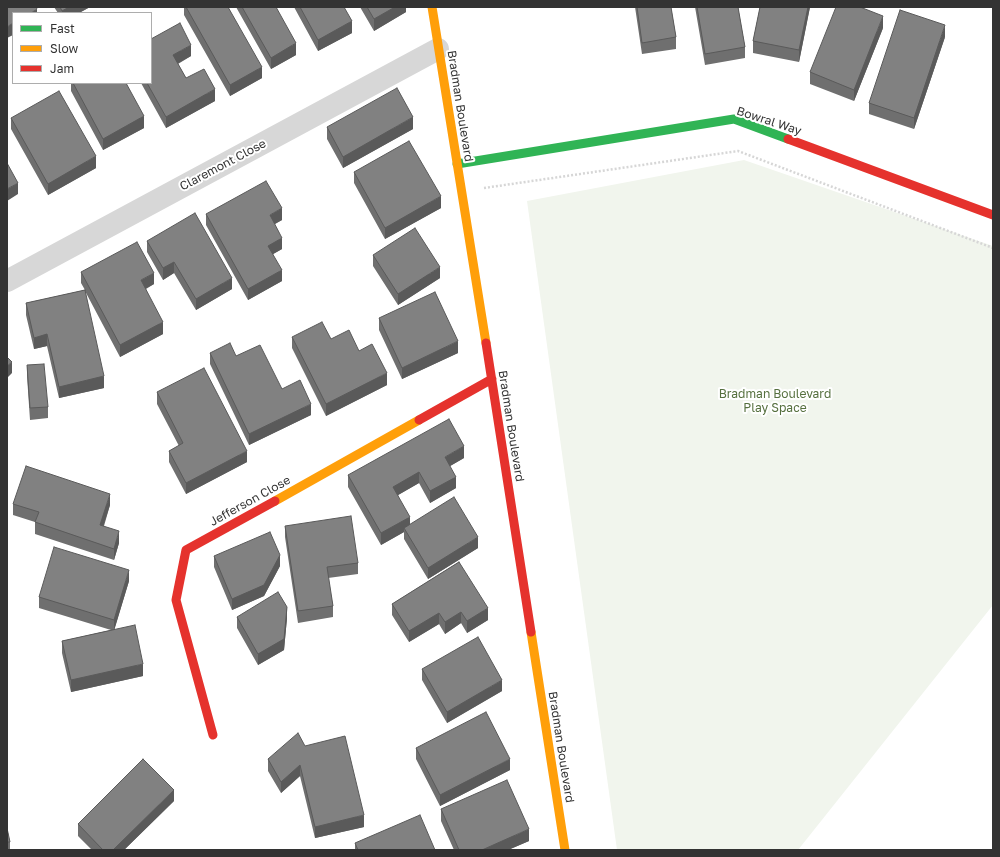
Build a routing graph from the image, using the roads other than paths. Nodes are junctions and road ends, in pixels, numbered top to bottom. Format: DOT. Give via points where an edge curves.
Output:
graph roads {
  1 [pos="432,7"];
  2 [pos="438,49"];
  3 [pos="457,164"];
  4 [pos="993,215"];
  5 [pos="7,281"];
  6 [pos="492,379"];
  7 [pos="213,735"];
  8 [pos="565,850"];
  1 -- 2 [label="street, Bradman Boulevard"];
  2 -- 3 [label="street, Bradman Boulevard"];
  2 -- 5 [label="street, Claremont Close"];
  3 -- 4 [label="street, Bowral Way" via="734,119"];
  3 -- 6 [label="street, Bradman Boulevard"];
  6 -- 7 [label="street, Jefferson Close" via="186,550 176,600"];
  6 -- 8 [label="street, Bradman Boulevard"];
}
